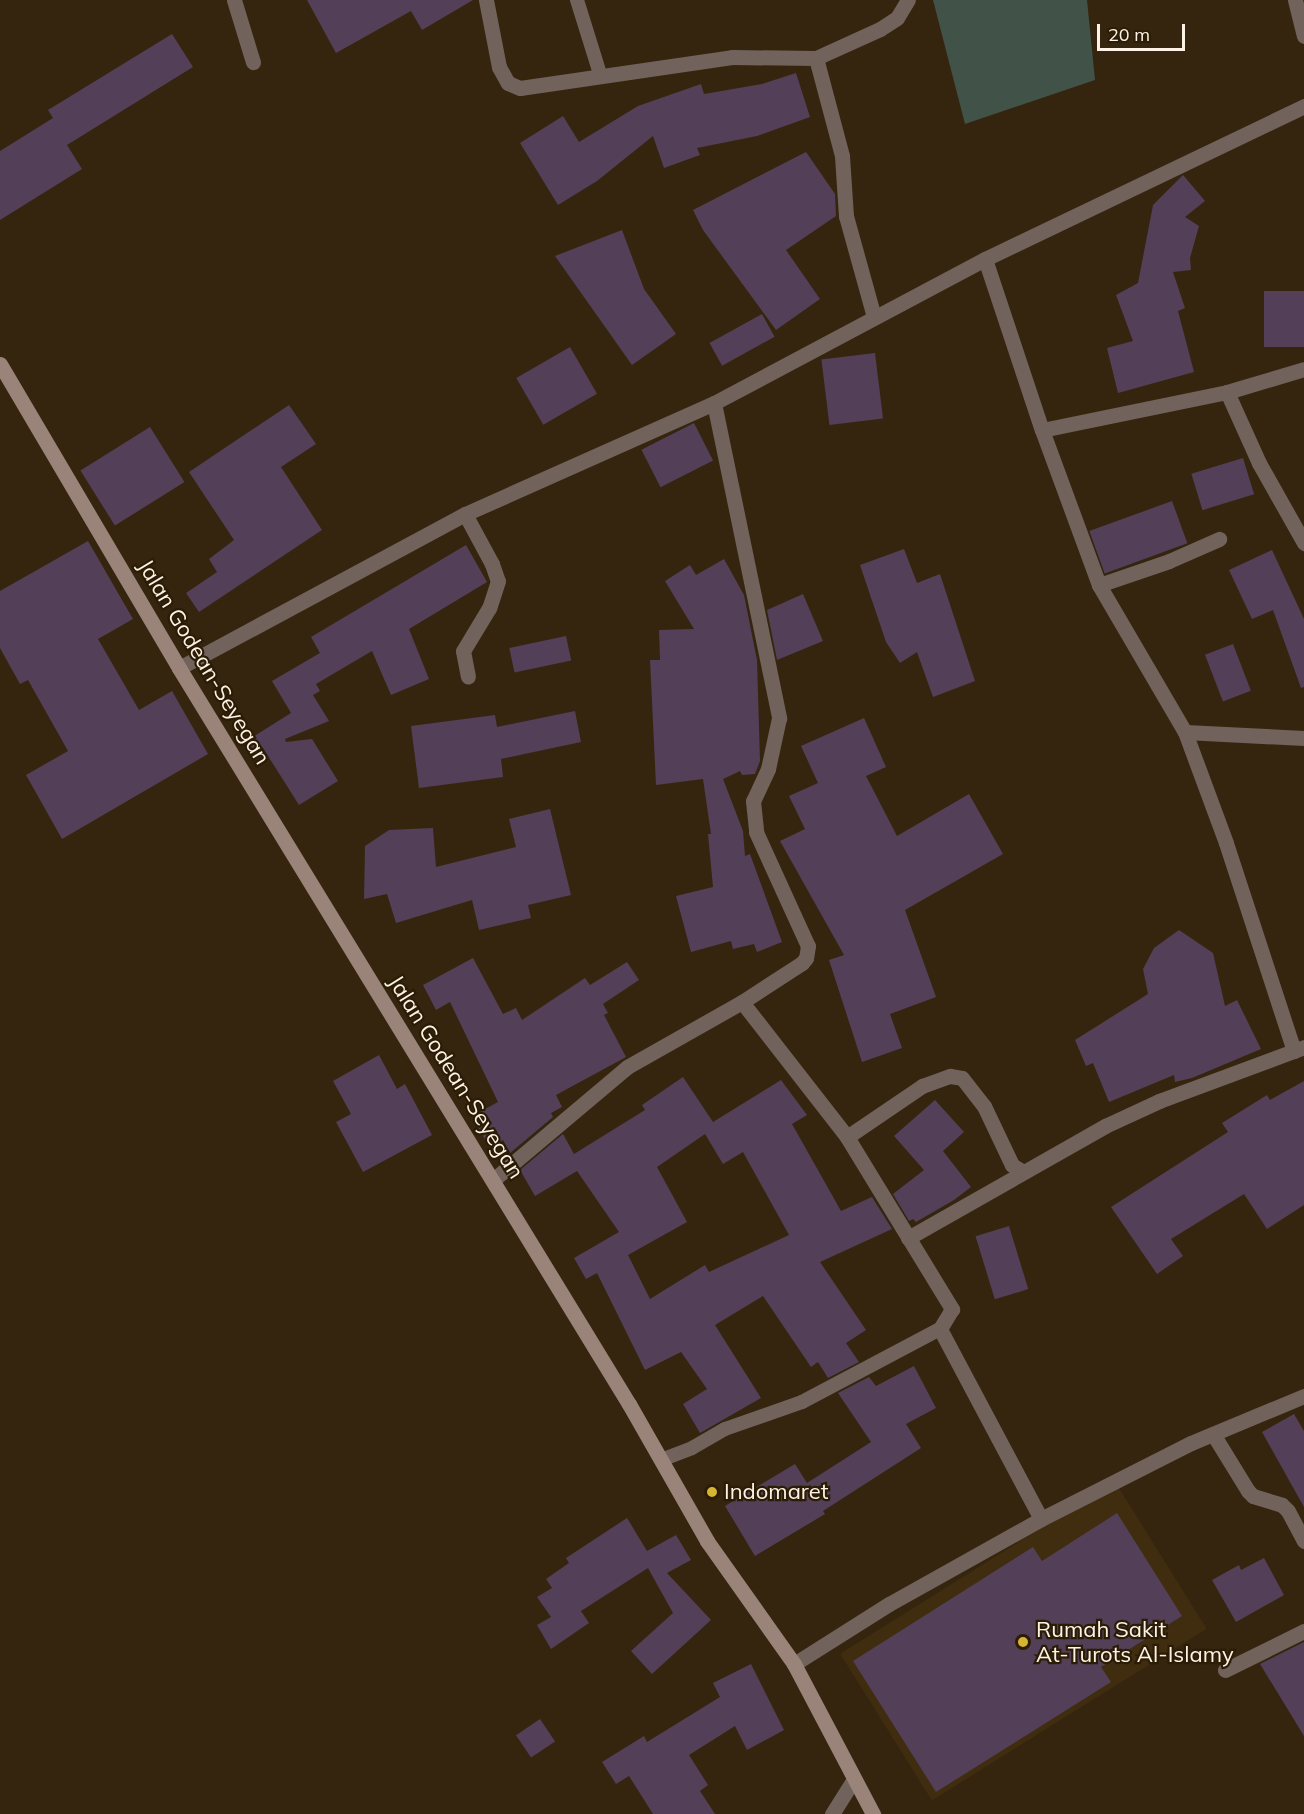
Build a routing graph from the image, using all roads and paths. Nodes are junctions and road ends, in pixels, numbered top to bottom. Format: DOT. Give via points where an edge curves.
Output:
graph roads {
  1 [pos="234,0"];
  2 [pos="486,0"];
  3 [pos="577,0"];
  4 [pos="908,0"];
  5 [pos="1295,0"];
  6 [pos="1304,36"];
  7 [pos="816,58"];
  8 [pos="253,62"];
  9 [pos="600,74"];
  10 [pos="1304,106"];
  11 [pos="985,259"];
  12 [pos="874,317"];
  13 [pos="0,364"];
  14 [pos="1304,369"];
  15 [pos="1227,392"];
  16 [pos="714,403"];
  17 [pos="1042,430"];
  18 [pos="465,514"];
  19 [pos="1219,539"];
  20 [pos="1304,543"];
  21 [pos="1099,585"];
  22 [pos="179,668"];
  23 [pos="468,677"];
  24 [pos="1185,732"];
  25 [pos="1304,738"];
  26 [pos="742,1002"];
  27 [pos="1299,1049"];
  28 [pos="847,1137"];
  29 [pos="1023,1172"];
  30 [pos="493,1180"];
  31 [pos="908,1238"];
  32 [pos="940,1329"];
  33 [pos="1304,1396"];
  34 [pos="1213,1434"];
  35 [pos="661,1460"];
  36 [pos="1041,1519"];
  37 [pos="1304,1540"];
  38 [pos="1304,1631"];
  39 [pos="794,1664"];
  40 [pos="1224,1670"];
  41 [pos="854,1779"];
  42 [pos="832,1814"];
  43 [pos="873,1814"];
  1 -- 8 [label="street"];
  2 -- 9 [label="street" via="499,67 508,83 520,88"];
  3 -- 9 [label="lane"];
  4 -- 7 [label="street" via="897,18 880,29"];
  5 -- 6 [label="street"];
  7 -- 9 [label="street" via="732,57"];
  7 -- 12 [label="street" via="842,156 846,216"];
  10 -- 11 [label="street"];
  11 -- 12 [label="street"];
  11 -- 17 [label="street"];
  12 -- 16 [label="street"];
  13 -- 22 [label="main road, Jalan Godean-Seyegan"];
  14 -- 15 [label="street"];
  15 -- 17 [label="street"];
  15 -- 20 [label="street" via="1259,463"];
  16 -- 18 [label="street"];
  16 -- 26 [label="street" via="779,718 768,769 753,801 756,832 808,946 802,963"];
  17 -- 21 [label="street"];
  18 -- 22 [label="street"];
  18 -- 23 [label="street" via="498,581 489,608 463,651"];
  19 -- 21 [label="street"];
  21 -- 24 [label="street"];
  22 -- 30 [label="main road, Jalan Godean-Seyegan"];
  24 -- 25 [label="street"];
  24 -- 27 [label="street"];
  26 -- 28 [label="street"];
  26 -- 30 [label="street" via="627,1067"];
  27 -- 29 [label="street" via="1159,1101"];
  28 -- 29 [label="street" via="922,1086 950,1076 962,1078 984,1106 1012,1165"];
  28 -- 31 [label="street"];
  29 -- 31 [label="street"];
  30 -- 35 [label="main road, Jalan Godean-Seyegan"];
  31 -- 32 [label="street" via="952,1309"];
  32 -- 35 [label="lane" via="802,1402 725,1429"];
  32 -- 36 [label="street"];
  33 -- 34 [label="street"];
  34 -- 36 [label="street"];
  34 -- 37 [label="street" via="1248,1491 1282,1505"];
  35 -- 39 [label="main road, Jalan Godean-Seyegan" via="707,1541"];
  36 -- 39 [label="street" via="889,1604"];
  38 -- 40 [label="street"];
  39 -- 41 [label="main road, Jalan Godean-Seyegan"];
  41 -- 42 [label="street"];
  41 -- 43 [label="main road, Jalan Godean-Seyegan"];
}
